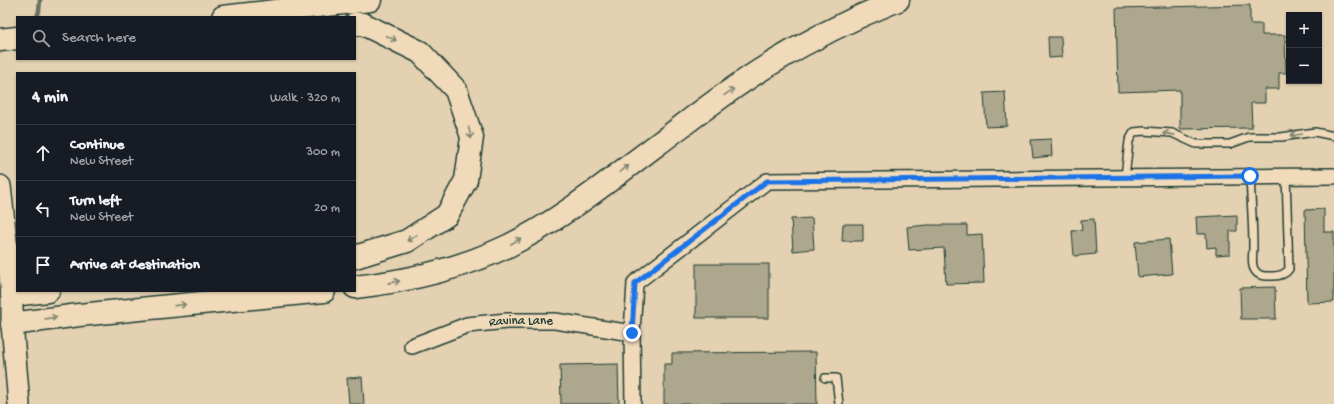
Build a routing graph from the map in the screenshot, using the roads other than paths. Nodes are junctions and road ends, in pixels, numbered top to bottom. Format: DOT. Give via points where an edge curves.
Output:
graph roads {
  1 [pos="370,0"];
  2 [pos="898,0"];
  3 [pos="233,16"];
  4 [pos="356,24"];
  5 [pos="16,38"];
  6 [pos="0,40"];
  7 [pos="1334,136"];
  8 [pos="1250,176"];
  9 [pos="1286,176"];
  10 [pos="1334,176"];
  11 [pos="1125,177"];
  12 [pos="0,186"];
  13 [pos="356,257"];
  14 [pos="356,288"];
  15 [pos="39,292"];
  16 [pos="314,292"];
  17 [pos="12,295"];
  18 [pos="12,324"];
  19 [pos="632,333"];
  20 [pos="412,346"];
  21 [pos="826,378"];
  22 [pos="19,404"];
  23 [pos="634,404"];
  24 [pos="839,404"];
  1 -- 3 [label="highway"];
  14 -- 2 [label="highway, one-way" via="423,276 470,262 509,245 592,193 766,66 816,38"];
  4 -- 13 [label="highway, one-way" via="363,24 420,52 456,90 472,137 466,180 447,215 407,241"];
  5 -- 6 [label="highway"];
  7 -- 11 [label="lane, one-way" via="1315,132 1281,137 1249,137 1230,144 1196,144 1172,133 1134,132 1129,141"];
  8 -- 9 [label="street"];
  8 -- 9 [label="lane" via="1253,267 1260,276 1279,276 1289,269"];
  8 -- 11 [label="street"];
  9 -- 10 [label="street"];
  11 -- 19 [label="street" via="767,181 635,283"];
  12 -- 17 [label="main road"];
  15 -- 17 [label="highway"];
  18 -- 16 [label="highway, one-way"];
  17 -- 18 [label="main road"];
  18 -- 22 [label="main road"];
  19 -- 20 [label="street, Ravina Lane" via="555,321 507,320 467,325"];
  19 -- 23 [label="street"];
  21 -- 24 [label="lane" via="836,378"];
}
